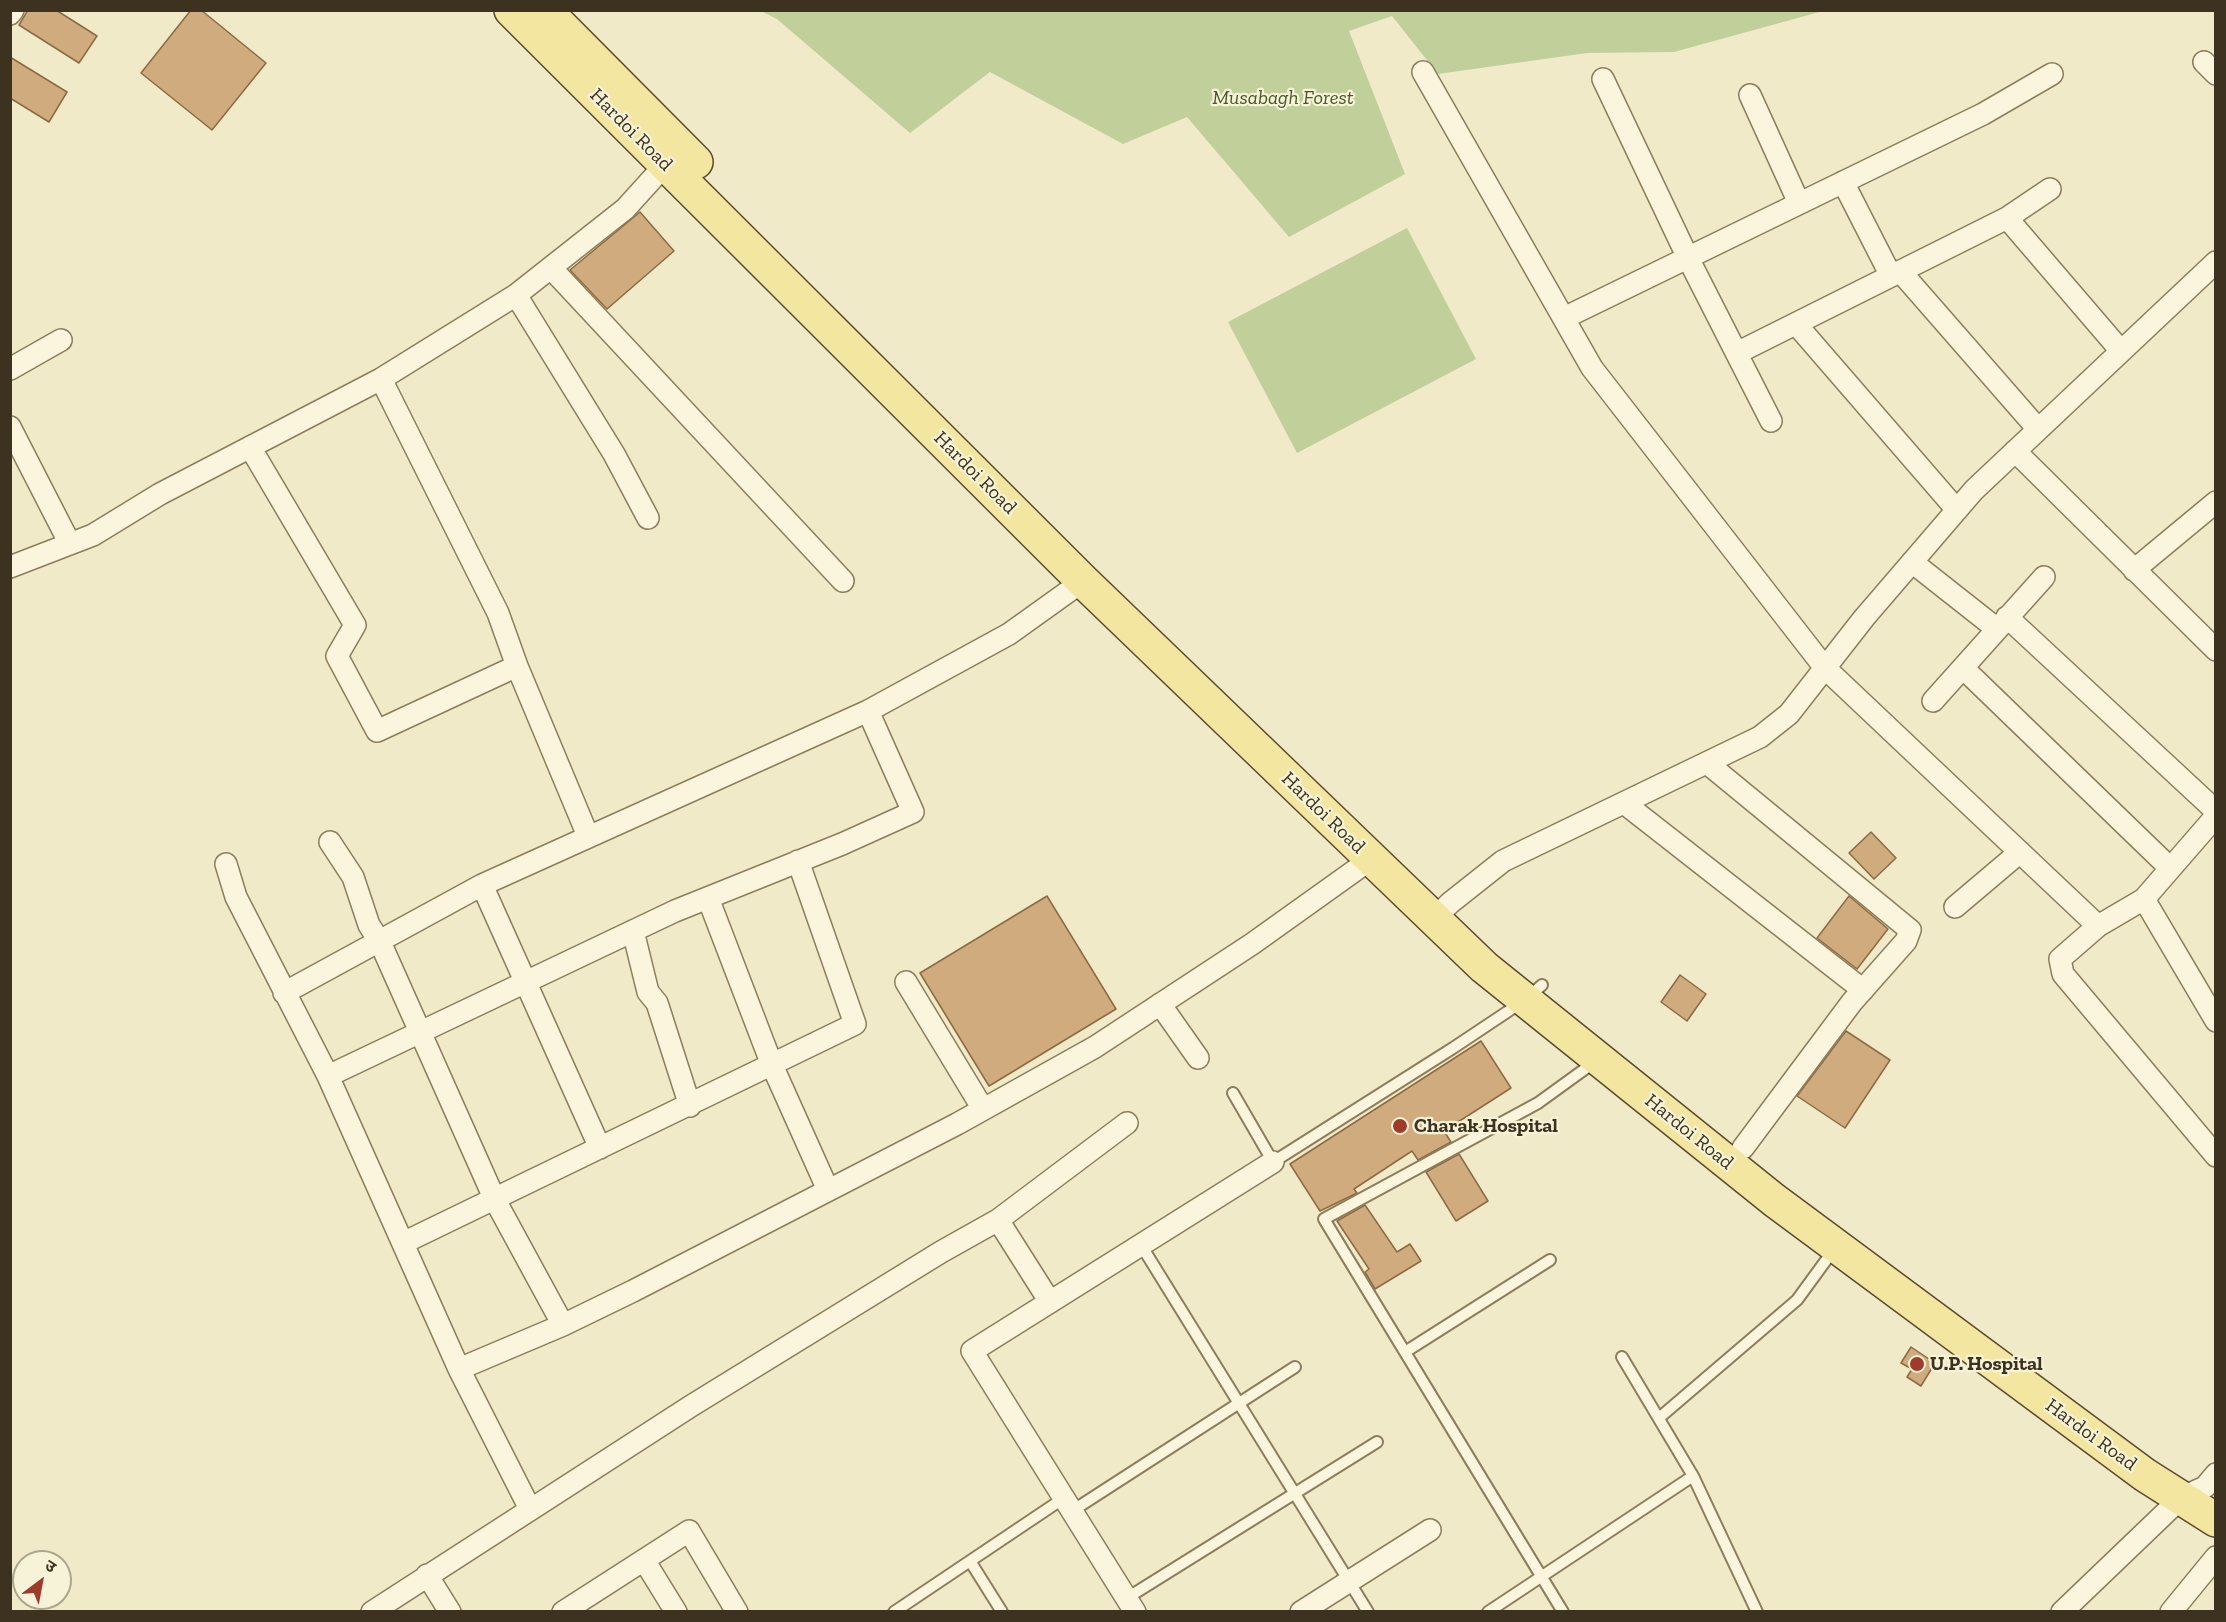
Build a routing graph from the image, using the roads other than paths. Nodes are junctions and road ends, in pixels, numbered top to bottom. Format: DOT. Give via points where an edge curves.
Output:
graph roads {
  1 [pos="511,10"];
  2 [pos="545,10"];
  3 [pos="1423,72"];
  4 [pos="2052,74"];
  5 [pos="1603,79"];
  6 [pos="1750,95"];
  7 [pos="673,156"];
  8 [pos="1843,182"];
  9 [pos="2050,189"];
  10 [pos="1800,203"];
  11 [pos="2007,218"];
  12 [pos="1688,258"];
  13 [pos="2216,262"];
  14 [pos="551,268"];
  15 [pos="1896,274"];
  16 [pos="516,296"];
  17 [pos="1564,318"];
  18 [pos="1796,324"];
  19 [pos="61,340"];
  20 [pos="2121,351"];
  21 [pos="1737,353"];
  22 [pos="10,369"];
  23 [pos="381,379"];
  24 [pos="1772,421"];
  25 [pos="10,427"];
  26 [pos="2038,429"];
  27 [pos="250,447"];
  28 [pos="2015,451"];
  29 [pos="2216,501"];
  30 [pos="1957,510"];
  31 [pos="648,518"];
  32 [pos="70,544"];
  33 [pos="1912,562"];
  34 [pos="10,567"];
  35 [pos="2134,570"];
  36 [pos="2044,577"];
  37 [pos="843,581"];
  38 [pos="1083,581"];
  39 [pos="1122,604"];
  40 [pos="2002,623"];
  41 [pos="2216,650"];
  42 [pos="517,666"];
  43 [pos="1825,668"];
  44 [pos="1963,668"];
  45 [pos="1933,701"];
  46 [pos="868,711"];
  47 [pos="1707,763"];
  48 [pos="1624,803"];
  49 [pos="2216,810"];
  50 [pos="2216,816"];
  51 [pos="588,836"];
  52 [pos="330,842"];
  53 [pos="2020,852"];
  54 [pos="1371,859"];
  55 [pos="798,861"];
  56 [pos="226,864"];
  57 [pos="2170,868"];
  58 [pos="482,885"];
  59 [pos="708,898"];
  60 [pos="2144,898"];
  61 [pos="1955,907"];
  62 [pos="1442,911"];
  63 [pos="2098,926"];
  64 [pos="633,931"];
  65 [pos="380,942"];
  66 [pos="527,982"];
  67 [pos="906,982"];
  68 [pos="1863,990"];
  69 [pos="1533,992"];
  70 [pos="284,993"];
  71 [pos="1161,1004"];
  72 [pos="2216,1022"];
  73 [pos="421,1032"];
  74 [pos="1198,1058"];
  75 [pos="1599,1059"];
  76 [pos="772,1065"];
  77 [pos="328,1076"];
  78 [pos="1233,1093"];
  79 [pos="690,1106"];
  80 [pos="983,1109"];
  81 [pos="1126,1124"];
  82 [pos="600,1148"];
  83 [pos="1743,1148"];
  84 [pos="2216,1156"];
  85 [pos="1273,1162"];
  86 [pos="828,1190"];
  87 [pos="495,1200"];
  88 [pos="998,1220"];
  89 [pos="403,1243"];
  90 [pos="1141,1245"];
  91 [pos="1836,1246"];
  92 [pos="1550,1260"];
  93 [pos="1050,1302"];
  94 [pos="563,1325"];
  95 [pos="1405,1352"];
  96 [pos="1622,1357"];
  97 [pos="1295,1367"];
  98 [pos="459,1369"];
  99 [pos="1239,1403"];
  100 [pos="1659,1418"];
  101 [pos="1377,1442"];
  102 [pos="1693,1476"];
  103 [pos="2204,1488"];
  104 [pos="1295,1493"];
  105 [pos="1068,1504"];
  106 [pos="530,1509"];
  107 [pos="2216,1520"];
  108 [pos="1430,1530"];
  109 [pos="2216,1557"];
  110 [pos="644,1560"];
  111 [pos="970,1561"];
  112 [pos="427,1575"];
  113 [pos="1540,1576"];
  114 [pos="1349,1581"];
  115 [pos="1131,1605"];
  116 [pos="372,1611"];
  117 [pos="450,1611"];
  118 [pos="563,1611"];
  119 [pos="676,1611"];
  120 [pos="737,1611"];
  121 [pos="894,1611"];
  122 [pos="1002,1611"];
  123 [pos="1301,1611"];
  124 [pos="1368,1611"];
  125 [pos="1488,1611"];
  126 [pos="1563,1611"];
  127 [pos="1757,1611"];
  128 [pos="2062,1611"];
  129 [pos="2171,1611"];
  1 -- 7 [label="main road, Hardoi Road"];
  2 -- 7 [label="main road, Hardoi Road"];
  3 -- 17 [label="street"];
  4 -- 8 [label="street" via="1983,114"];
  5 -- 12 [label="street"];
  6 -- 10 [label="street"];
  7 -- 14 [label="street" via="625,208"];
  7 -- 38 [label="main road, Hardoi Road"];
  7 -- 39 [label="main road, Hardoi Road"];
  8 -- 10 [label="street"];
  8 -- 15 [label="street"];
  9 -- 11 [label="street"];
  10 -- 12 [label="street"];
  11 -- 15 [label="street"];
  11 -- 20 [label="street"];
  12 -- 17 [label="street"];
  12 -- 21 [label="street"];
  13 -- 20 [label="street"];
  14 -- 16 [label="street"];
  14 -- 37 [label="street"];
  15 -- 18 [label="street"];
  15 -- 26 [label="street"];
  16 -- 23 [label="street"];
  16 -- 31 [label="street"];
  17 -- 43 [label="street" via="1592,368"];
  18 -- 21 [label="street"];
  18 -- 30 [label="street"];
  19 -- 22 [label="street"];
  20 -- 26 [label="street"];
  21 -- 24 [label="street"];
  23 -- 27 [label="street"];
  23 -- 42 [label="street" via="498,613"];
  25 -- 32 [label="street"];
  26 -- 28 [label="street"];
  27 -- 32 [label="street"];
  27 -- 42 [label="street" via="355,625 337,656 377,731"];
  28 -- 30 [label="street"];
  28 -- 35 [label="street"];
  29 -- 35 [label="street"];
  30 -- 33 [label="street"];
  32 -- 34 [label="street"];
  33 -- 40 [label="street"];
  33 -- 43 [label="street"];
  35 -- 41 [label="street"];
  36 -- 40 [label="street"];
  38 -- 39 [label="main road, Hardoi Road"];
  38 -- 46 [label="street" via="1009,634"];
  39 -- 54 [label="main road, Hardoi Road"];
  39 -- 62 [label="main road, Hardoi Road"];
  40 -- 44 [label="street"];
  40 -- 49 [label="street"];
  42 -- 51 [label="street"];
  43 -- 47 [label="street" via="1789,714 1760,737"];
  43 -- 53 [label="street"];
  44 -- 45 [label="street"];
  44 -- 57 [label="street"];
  46 -- 51 [label="street"];
  46 -- 55 [label="street" via="913,812"];
  47 -- 48 [label="street"];
  47 -- 68 [label="street" via="1910,930 1906,941"];
  48 -- 62 [label="street" via="1503,861"];
  48 -- 68 [label="street"];
  50 -- 57 [label="street"];
  51 -- 58 [label="street"];
  52 -- 65 [label="street" via="352,877 369,925"];
  53 -- 61 [label="street"];
  53 -- 63 [label="street"];
  54 -- 62 [label="main road, Hardoi Road"];
  54 -- 71 [label="street"];
  55 -- 59 [label="street"];
  55 -- 76 [label="street" via="855,1024"];
  56 -- 70 [label="street" via="236,897"];
  57 -- 60 [label="street"];
  58 -- 65 [label="street"];
  58 -- 66 [label="street"];
  59 -- 64 [label="street"];
  59 -- 76 [label="street"];
  60 -- 63 [label="street"];
  60 -- 72 [label="street"];
  62 -- 69 [label="main road, Hardoi Road" via="1501,952"];
  63 -- 84 [label="street" via="2060,959 2063,974"];
  64 -- 66 [label="street"];
  64 -- 79 [label="street" via="648,992 657,1003"];
  65 -- 70 [label="street"];
  65 -- 73 [label="street"];
  66 -- 73 [label="street"];
  66 -- 82 [label="street"];
  67 -- 80 [label="street"];
  68 -- 83 [label="street"];
  69 -- 75 [label="main road, Hardoi Road"];
  69 -- 83 [label="main road, Hardoi Road"];
  69 -- 85 [label="lane"];
  70 -- 77 [label="street"];
  71 -- 74 [label="street"];
  71 -- 80 [label="street" via="1095,1047"];
  73 -- 77 [label="street"];
  73 -- 87 [label="street"];
  75 -- 91 [label="main road, Hardoi Road"];
  75 -- 95 [label="lane" via="1538,1103 1324,1219"];
  76 -- 79 [label="street"];
  76 -- 86 [label="street"];
  77 -- 89 [label="street"];
  78 -- 85 [label="lane"];
  79 -- 82 [label="street"];
  80 -- 86 [label="street"];
  81 -- 88 [label="street"];
  82 -- 87 [label="street"];
  83 -- 103 [label="main road, Hardoi Road"];
  85 -- 90 [label="street"];
  86 -- 94 [label="street"];
  87 -- 89 [label="street"];
  87 -- 94 [label="street"];
  88 -- 93 [label="street"];
  88 -- 106 [label="street" via="921,1264"];
  89 -- 98 [label="street"];
  90 -- 93 [label="street"];
  90 -- 99 [label="lane"];
  91 -- 100 [label="lane" via="1797,1300"];
  91 -- 103 [label="main road, Hardoi Road" via="2145,1475"];
  92 -- 95 [label="lane"];
  93 -- 105 [label="street" via="972,1351"];
  94 -- 98 [label="street"];
  95 -- 113 [label="lane"];
  96 -- 100 [label="lane"];
  97 -- 99 [label="lane"];
  98 -- 106 [label="street"];
  99 -- 104 [label="lane"];
  99 -- 105 [label="lane"];
  100 -- 102 [label="lane"];
  101 -- 104 [label="lane"];
  102 -- 113 [label="lane"];
  102 -- 127 [label="lane"];
  103 -- 107 [label="main road, Hardoi Road"];
  103 -- 128 [label="street"];
  104 -- 114 [label="lane"];
  104 -- 115 [label="lane"];
  105 -- 111 [label="lane"];
  105 -- 115 [label="street"];
  106 -- 112 [label="street"];
  108 -- 114 [label="street"];
  109 -- 129 [label="street"];
  110 -- 118 [label="street"];
  110 -- 119 [label="street"];
  110 -- 120 [label="street" via="689,1531"];
  111 -- 121 [label="lane"];
  111 -- 122 [label="lane"];
  112 -- 116 [label="street"];
  112 -- 117 [label="street"];
  113 -- 125 [label="lane"];
  113 -- 126 [label="lane"];
  114 -- 123 [label="street"];
  114 -- 124 [label="lane"];
}
